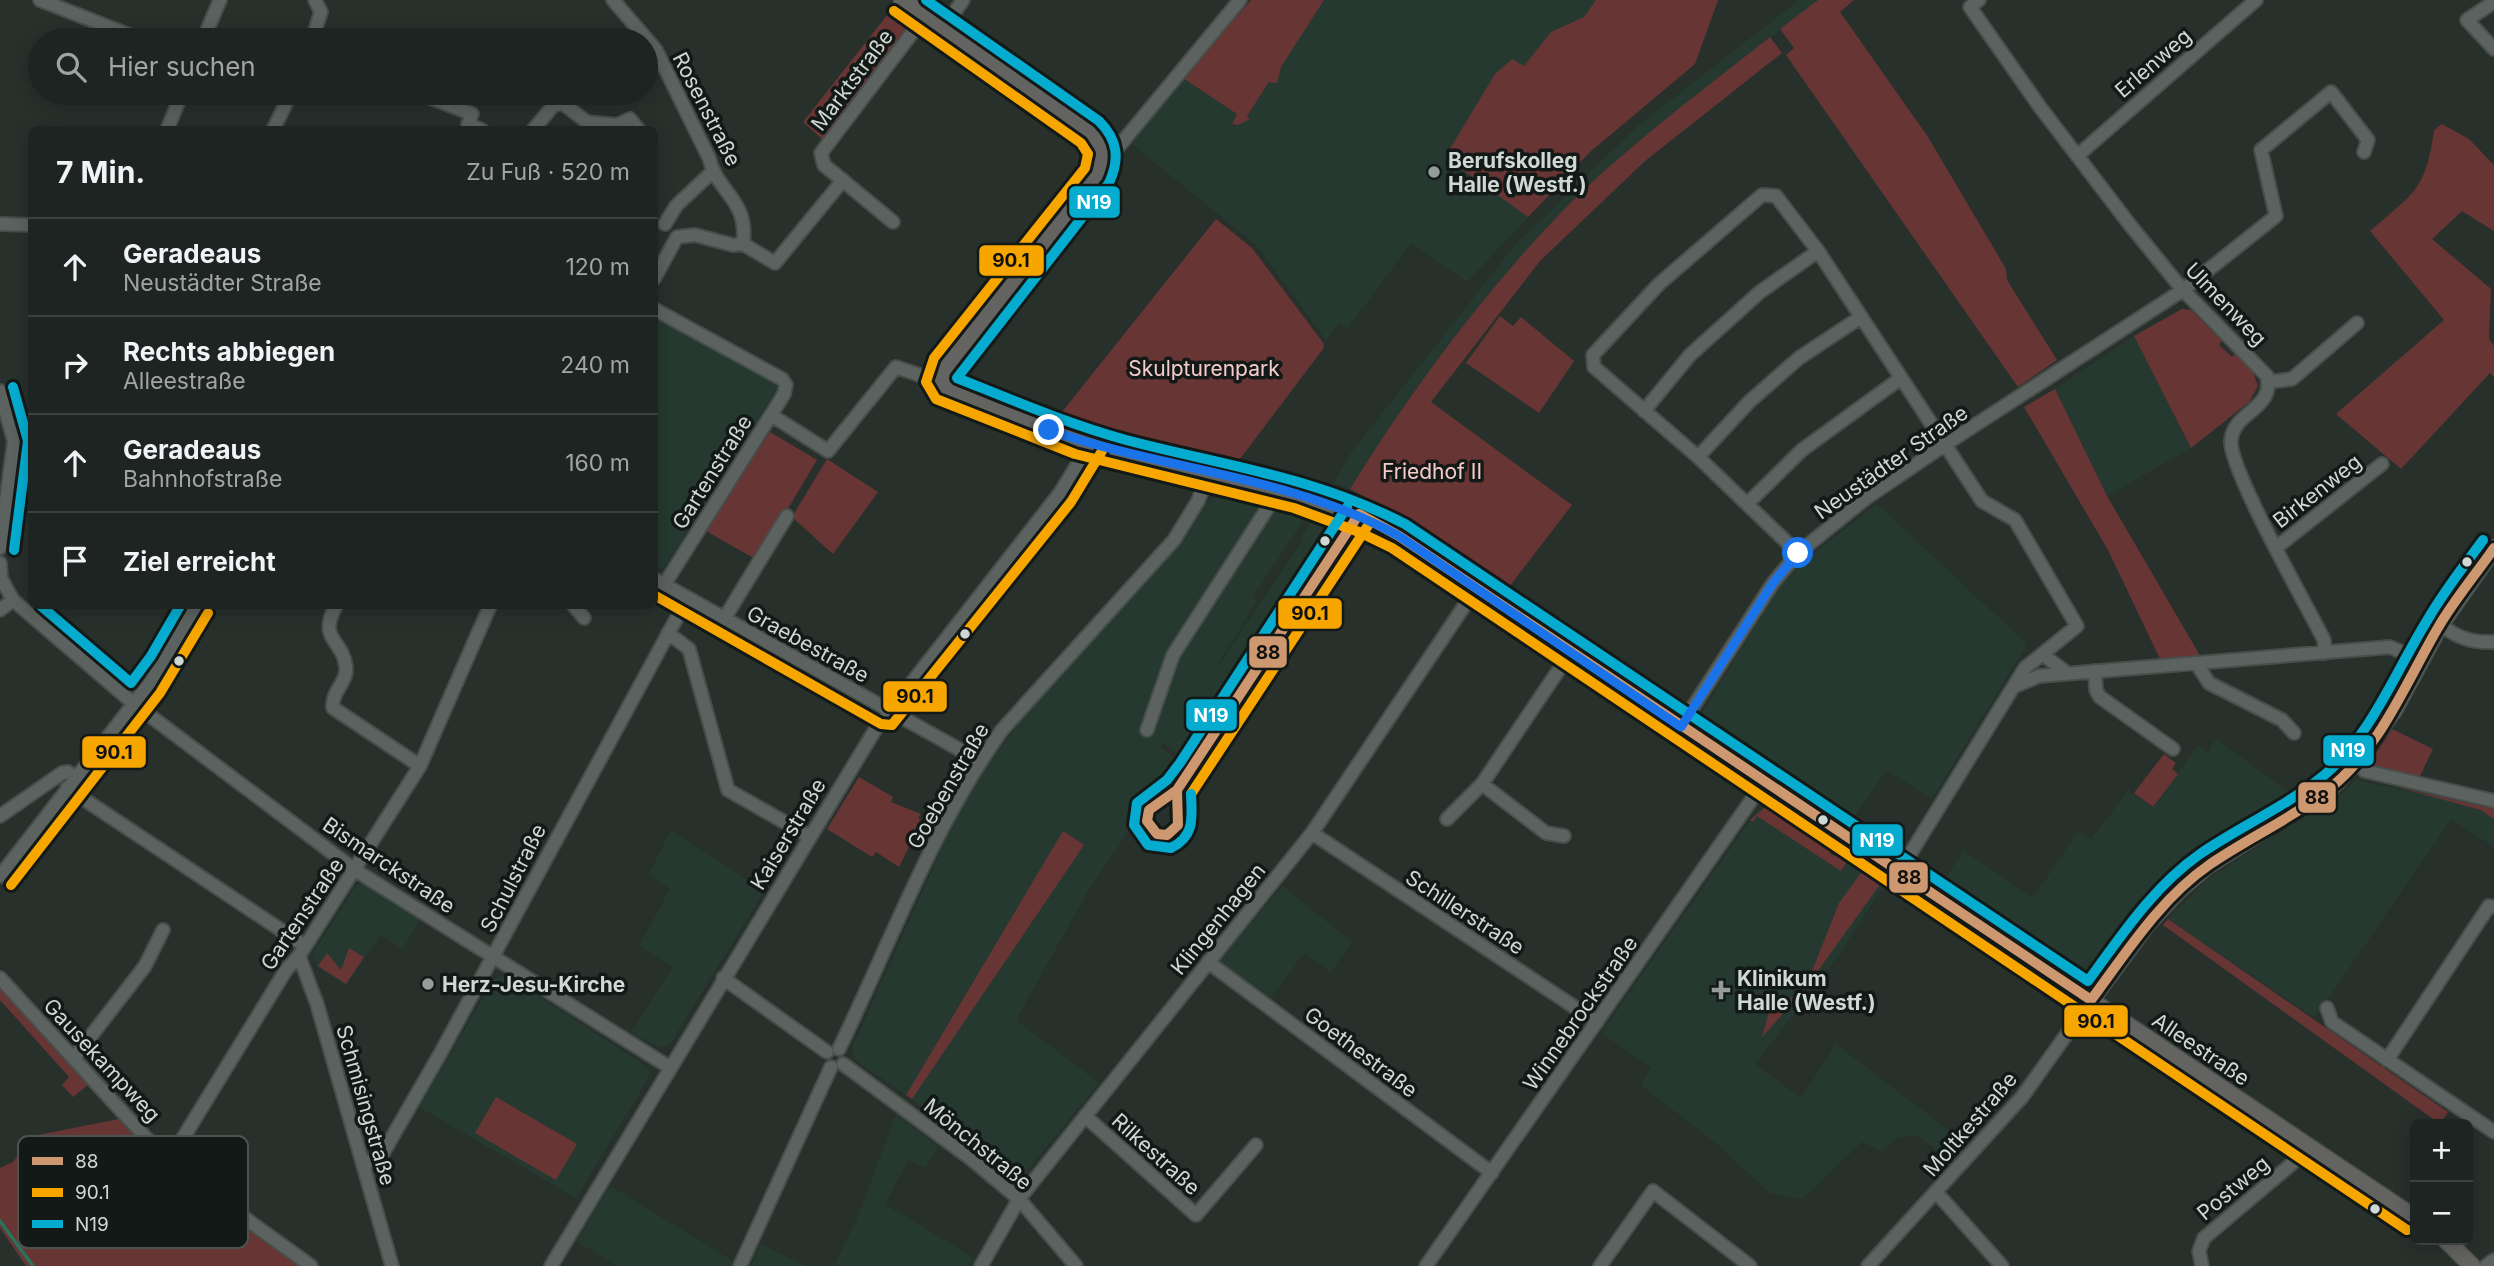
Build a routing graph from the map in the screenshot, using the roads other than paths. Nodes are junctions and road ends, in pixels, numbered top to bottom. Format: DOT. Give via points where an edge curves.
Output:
graph roads {
  1 [pos="40,0"];
  2 [pos="220,0"];
  3 [pos="315,0"];
  4 [pos="613,0"];
  5 [pos="902,0"];
  6 [pos="963,0"];
  7 [pos="1240,0"];
  8 [pos="2256,0"];
  9 [pos="2494,2"];
  10 [pos="1975,4"];
  11 [pos="925,16"];
  12 [pos="111,28"];
  13 [pos="208,28"];
  14 [pos="316,28"];
  15 [pos="637,28"];
  16 [pos="943,28"];
  17 [pos="2494,49"];
  18 [pos="658,54"];
  19 [pos="179,105"];
  20 [pos="285,105"];
  21 [pos="448,105"];
  22 [pos="555,105"];
  23 [pos="569,105"];
  24 [pos="536,125"];
  25 [pos="173,126"];
  26 [pos="275,126"];
  27 [pos="473,126"];
  28 [pos="594,126"];
  29 [pos="618,126"];
  30 [pos="636,126"];
  31 [pos="2364,152"];
  32 [pos="1103,155"];
  33 [pos="2077,156"];
  34 [pos="712,172"];
  35 [pos="843,180"];
  36 [pos="660,221"];
  37 [pos="893,222"];
  38 [pos="0,224"];
  39 [pos="28,225"];
  40 [pos="677,237"];
  41 [pos="743,244"];
  42 [pos="1818,251"];
  43 [pos="658,272"];
  44 [pos="2183,290"];
  45 [pos="658,311"];
  46 [pos="1861,317"];
  47 [pos="2357,323"];
  48 [pos="1901,378"];
  49 [pos="940,382"];
  50 [pos="2269,382"];
  51 [pos="0,391"];
  52 [pos="1644,411"];
  53 [pos="771,415"];
  54 [pos="1090,444"];
  55 [pos="1945,444"];
  56 [pos="1698,457"];
  57 [pos="2382,464"];
  58 [pos="1209,472"];
  59 [pos="1276,486"];
  60 [pos="28,501"];
  61 [pos="1748,503"];
  62 [pos="4,507"];
  63 [pos="788,516"];
  64 [pos="2277,547"];
  65 [pos="0,548"];
  66 [pos="2494,548"];
  67 [pos="1798,553"];
  68 [pos="0,563"];
  69 [pos="659,582"];
  70 [pos="1475,590"];
  71 [pos="687,599"];
  72 [pos="13,600"];
  73 [pos="195,609"];
  74 [pos="334,609"];
  75 [pos="489,609"];
  76 [pos="576,609"];
  77 [pos="0,610"];
  78 [pos="584,618"];
  79 [pos="724,619"];
  80 [pos="2440,625"];
  81 [pos="668,634"];
  82 [pos="2494,642"];
  83 [pos="1570,653"];
  84 [pos="2325,653"];
  85 [pos="2042,654"];
  86 [pos="2420,660"];
  87 [pos="2196,663"];
  88 [pos="2095,671"];
  89 [pos="2067,673"];
  90 [pos="2011,688"];
  91 [pos="133,703"];
  92 [pos="888,712"];
  93 [pos="1681,727"];
  94 [pos="1147,730"];
  95 [pos="2294,733"];
  96 [pos="2173,749"];
  97 [pos="980,761"];
  98 [pos="2355,762"];
  99 [pos="420,766"];
  100 [pos="75,777"];
  101 [pos="1764,782"];
  102 [pos="1482,784"];
  103 [pos="67,788"];
  104 [pos="2494,801"];
  105 [pos="0,816"];
  106 [pos="1447,818"];
  107 [pos="1312,833"];
  108 [pos="809,836"];
  109 [pos="1564,836"];
  110 [pos="355,870"];
  111 [pos="1899,872"];
  112 [pos="0,876"];
  113 [pos="2492,904"];
  114 [pos="163,930"];
  115 [pos="302,951"];
  116 [pos="495,957"];
  117 [pos="1208,962"];
  118 [pos="0,978"];
  119 [pos="723,978"];
  120 [pos="2091,1000"];
  121 [pos="2327,1008"];
  122 [pos="1597,1022"];
  123 [pos="833,1050"];
  124 [pos="75,1058"];
  125 [pos="2387,1060"];
  126 [pos="837,1066"];
  127 [pos="669,1067"];
  128 [pos="1085,1116"];
  129 [pos="2494,1132"];
  130 [pos="145,1136"];
  131 [pos="184,1136"];
  132 [pos="1256,1145"];
  133 [pos="2308,1146"];
  134 [pos="364,1165"];
  135 [pos="1492,1173"];
  136 [pos="1936,1192"];
  137 [pos="1018,1199"];
  138 [pos="2410,1215"];
  139 [pos="248,1219"];
  140 [pos="2451,1245"];
  141 [pos="2494,1259"];
  142 [pos="311,1266"];
  143 [pos="392,1266"];
  144 [pos="551,1266"];
  145 [pos="740,1266"];
  146 [pos="981,1266"];
  147 [pos="1076,1266"];
  148 [pos="1426,1266"];
  149 [pos="1600,1266"];
  150 [pos="1751,1266"];
  151 [pos="1868,1266"];
  152 [pos="2002,1266"];
  153 [pos="2202,1266"];
  154 [pos="2472,1266"];
  155 [pos="2486,1266"];
  1 -- 12 [label="street"];
  2 -- 13 [label="street"];
  3 -- 14 [label="street" via="321,12"];
  4 -- 15 [label="street, Rosenstraße"];
  5 -- 11 [label="street"];
  6 -- 16 [label="street"];
  7 -- 32 [label="street" via="1115,151"];
  8 -- 33 [label="street, Erlenweg"];
  9 -- 17 [label="street" via="2467,20"];
  10 -- 33 [label="street, Ulmenweg"];
  11 -- 16 [label="street"];
  11 -- 35 [label="street, Marktstraße" via="823,150 822,162"];
  16 -- 32 [label="street" via="1090,132"];
  18 -- 34 [label="street, Rosenstraße"];
  19 -- 25 [label="street"];
  20 -- 26 [label="street"];
  21 -- 27 [label="street" via="471,114 468,124"];
  22 -- 24 [label="street"];
  23 -- 28 [label="street"];
  29 -- 30 [label="street" via="630,119"];
  31 -- 44 [label="street, Neustädter Straße" via="2368,140 2331,92 2261,150 2276,216"];
  32 -- 49 [label="street" via="1097,175 968,335"];
  33 -- 44 [label="street, Ulmenweg"];
  34 -- 36 [label="street"];
  34 -- 41 [label="street, Rosenstraße" via="743,216"];
  35 -- 37 [label="street, Marktstraße"];
  35 -- 41 [label="street" via="775,263"];
  36 -- 40 [label="street"];
  38 -- 39 [label="street"];
  40 -- 41 [label="street" via="695,235"];
  40 -- 43 [label="street"];
  42 -- 46 [label="street"];
  42 -- 52 [label="street" via="1760,292 1690,355"];
  42 -- 52 [label="street" via="1776,196 1762,195 1659,284 1593,355 1594,367"];
  44 -- 50 [label="street, Ulmenweg" via="2261,368"];
  44 -- 55 [label="street, Neustädter Straße"];
  45 -- 53 [label="street, Gartenstraße" via="782,379 784,394"];
  46 -- 48 [label="street"];
  46 -- 56 [label="street" via="1799,358 1749,402"];
  47 -- 50 [label="street" via="2292,379"];
  48 -- 55 [label="street"];
  48 -- 61 [label="street" via="1802,450"];
  49 -- 53 [label="street, Gartenstraße" via="896,366 828,451"];
  49 -- 54 [label="street, Alleestraße" via="945,388"];
  50 -- 64 [label="street" via="2266,397 2239,423 2231,439 2234,459"];
  51 -- 62 [label="street" via="14,441"];
  52 -- 56 [label="street"];
  53 -- 69 [label="street, Gartenstraße"];
  54 -- 58 [label="street, Alleestraße"];
  54 -- 92 [label="street, Kaiserstraße" via="1060,493"];
  55 -- 67 [label="street, Neustädter Straße"];
  55 -- 85 [label="street" via="1982,501 2015,520 2077,626"];
  56 -- 61 [label="street"];
  57 -- 64 [label="street, Birkenweg"];
  58 -- 59 [label="street, Alleestraße"];
  58 -- 97 [label="street, Goebenstraße" via="1174,540 1018,712"];
  59 -- 70 [label="street, Alleestraße" via="1359,514 1399,536"];
  59 -- 94 [label="street" via="1274,498 1173,655"];
  60 -- 62 [label="street"];
  61 -- 67 [label="street"];
  62 -- 65 [label="street"];
  63 -- 79 [label="street"];
  64 -- 84 [label="street" via="2324,640"];
  66 -- 80 [label="street"];
  67 -- 93 [label="street, Neustädter Straße" via="1773,583"];
  68 -- 72 [label="street" via="1,578"];
  69 -- 71 [label="street, Graebestraße"];
  70 -- 83 [label="street, Alleestraße"];
  70 -- 107 [label="street, Klingenhagen"];
  71 -- 79 [label="street, Graebestraße"];
  71 -- 81 [label="street, Schulstraße"];
  72 -- 77 [label="street"];
  72 -- 91 [label="street, Bismarckstraße"];
  73 -- 91 [label="street"];
  74 -- 99 [label="street" via="328,634 346,663 346,674 332,697 333,708"];
  75 -- 99 [label="street, Gartenstraße"];
  76 -- 78 [label="street"];
  79 -- 92 [label="street, Graebestraße"];
  80 -- 82 [label="street" via="2460,639"];
  80 -- 86 [label="street"];
  81 -- 108 [label="street" via="690,649 728,790"];
  81 -- 116 [label="street, Schulstraße"];
  83 -- 93 [label="street, Alleestraße"];
  83 -- 102 [label="street"];
  84 -- 86 [label="street" via="2390,647"];
  84 -- 87 [label="street"];
  85 -- 89 [label="street"];
  85 -- 90 [label="street"];
  86 -- 98 [label="street" via="2394,710"];
  87 -- 88 [label="street"];
  87 -- 95 [label="street" via="2208,683 2282,720"];
  88 -- 89 [label="street"];
  88 -- 96 [label="street" via="2101,698"];
  89 -- 90 [label="street" via="2039,676"];
  90 -- 111 [label="street"];
  91 -- 100 [label="street"];
  91 -- 110 [label="street, Bismarckstraße"];
  92 -- 97 [label="street, Graebestraße"];
  92 -- 108 [label="street, Kaiserstraße"];
  93 -- 101 [label="street, Alleestraße"];
  97 -- 123 [label="street, Goebenstraße" via="943,824"];
  98 -- 104 [label="street" via="2365,771"];
  98 -- 120 [label="street" via="2331,788 2207,866 2179,890 2147,924"];
  99 -- 110 [label="street, Gartenstraße"];
  100 -- 103 [label="street"];
  100 -- 105 [label="street" via="62,773"];
  101 -- 111 [label="street, Alleestraße"];
  101 -- 122 [label="street, Winnebrockstraße"];
  102 -- 106 [label="street"];
  102 -- 109 [label="street" via="1546,833"];
  103 -- 112 [label="street"];
  103 -- 115 [label="street"];
  107 -- 117 [label="street, Klingenhagen"];
  107 -- 122 [label="street, Schillerstraße"];
  108 -- 119 [label="street, Kaiserstraße"];
  110 -- 115 [label="street, Gartenstraße"];
  110 -- 116 [label="street, Bismarckstraße"];
  111 -- 120 [label="street, Alleestraße"];
  113 -- 125 [label="street"];
  114 -- 124 [label="street" via="145,966"];
  115 -- 131 [label="street, Gartenstraße"];
  115 -- 134 [label="street, Schmisingstraße"];
  116 -- 127 [label="street, Bismarckstraße"];
  116 -- 134 [label="street, Schulstraße" via="383,1153"];
  117 -- 128 [label="street, Klingenhagen"];
  117 -- 135 [label="street, Goethestraße"];
  118 -- 124 [label="street, Gausekampweg"];
  119 -- 123 [label="street"];
  119 -- 127 [label="street, Kaiserstraße"];
  120 -- 133 [label="street, Alleestraße"];
  120 -- 136 [label="street, Moltkestraße" via="2022,1097"];
  121 -- 125 [label="street" via="2332,1022"];
  122 -- 135 [label="street, Winnebrockstraße"];
  123 -- 126 [label="street" via="845,1055"];
  124 -- 130 [label="street, Gausekampweg"];
  125 -- 129 [label="street"];
  126 -- 137 [label="street, Mönchstraße" via="970,1158"];
  126 -- 145 [label="street"];
  127 -- 144 [label="street, Kaiserstraße"];
  128 -- 132 [label="street, Rilkestraße" via="1196,1215"];
  128 -- 137 [label="street, Klingenhagen"];
  133 -- 138 [label="street, Alleestraße"];
  133 -- 153 [label="street, Postweg" via="2204,1238 2199,1251"];
  134 -- 143 [label="street, Schmisingstraße"];
  135 -- 148 [label="street, Winnebrockstraße"];
  136 -- 151 [label="street, Moltkestraße"];
  136 -- 152 [label="street"];
  137 -- 146 [label="street, Klingenhagen"];
  137 -- 147 [label="street, Mönchstraße"];
  139 -- 142 [label="street, Gausekampweg"];
  140 -- 154 [label="street"];
  141 -- 155 [label="street"];
  149 -- 150 [label="street" via="1653,1191"];
}
